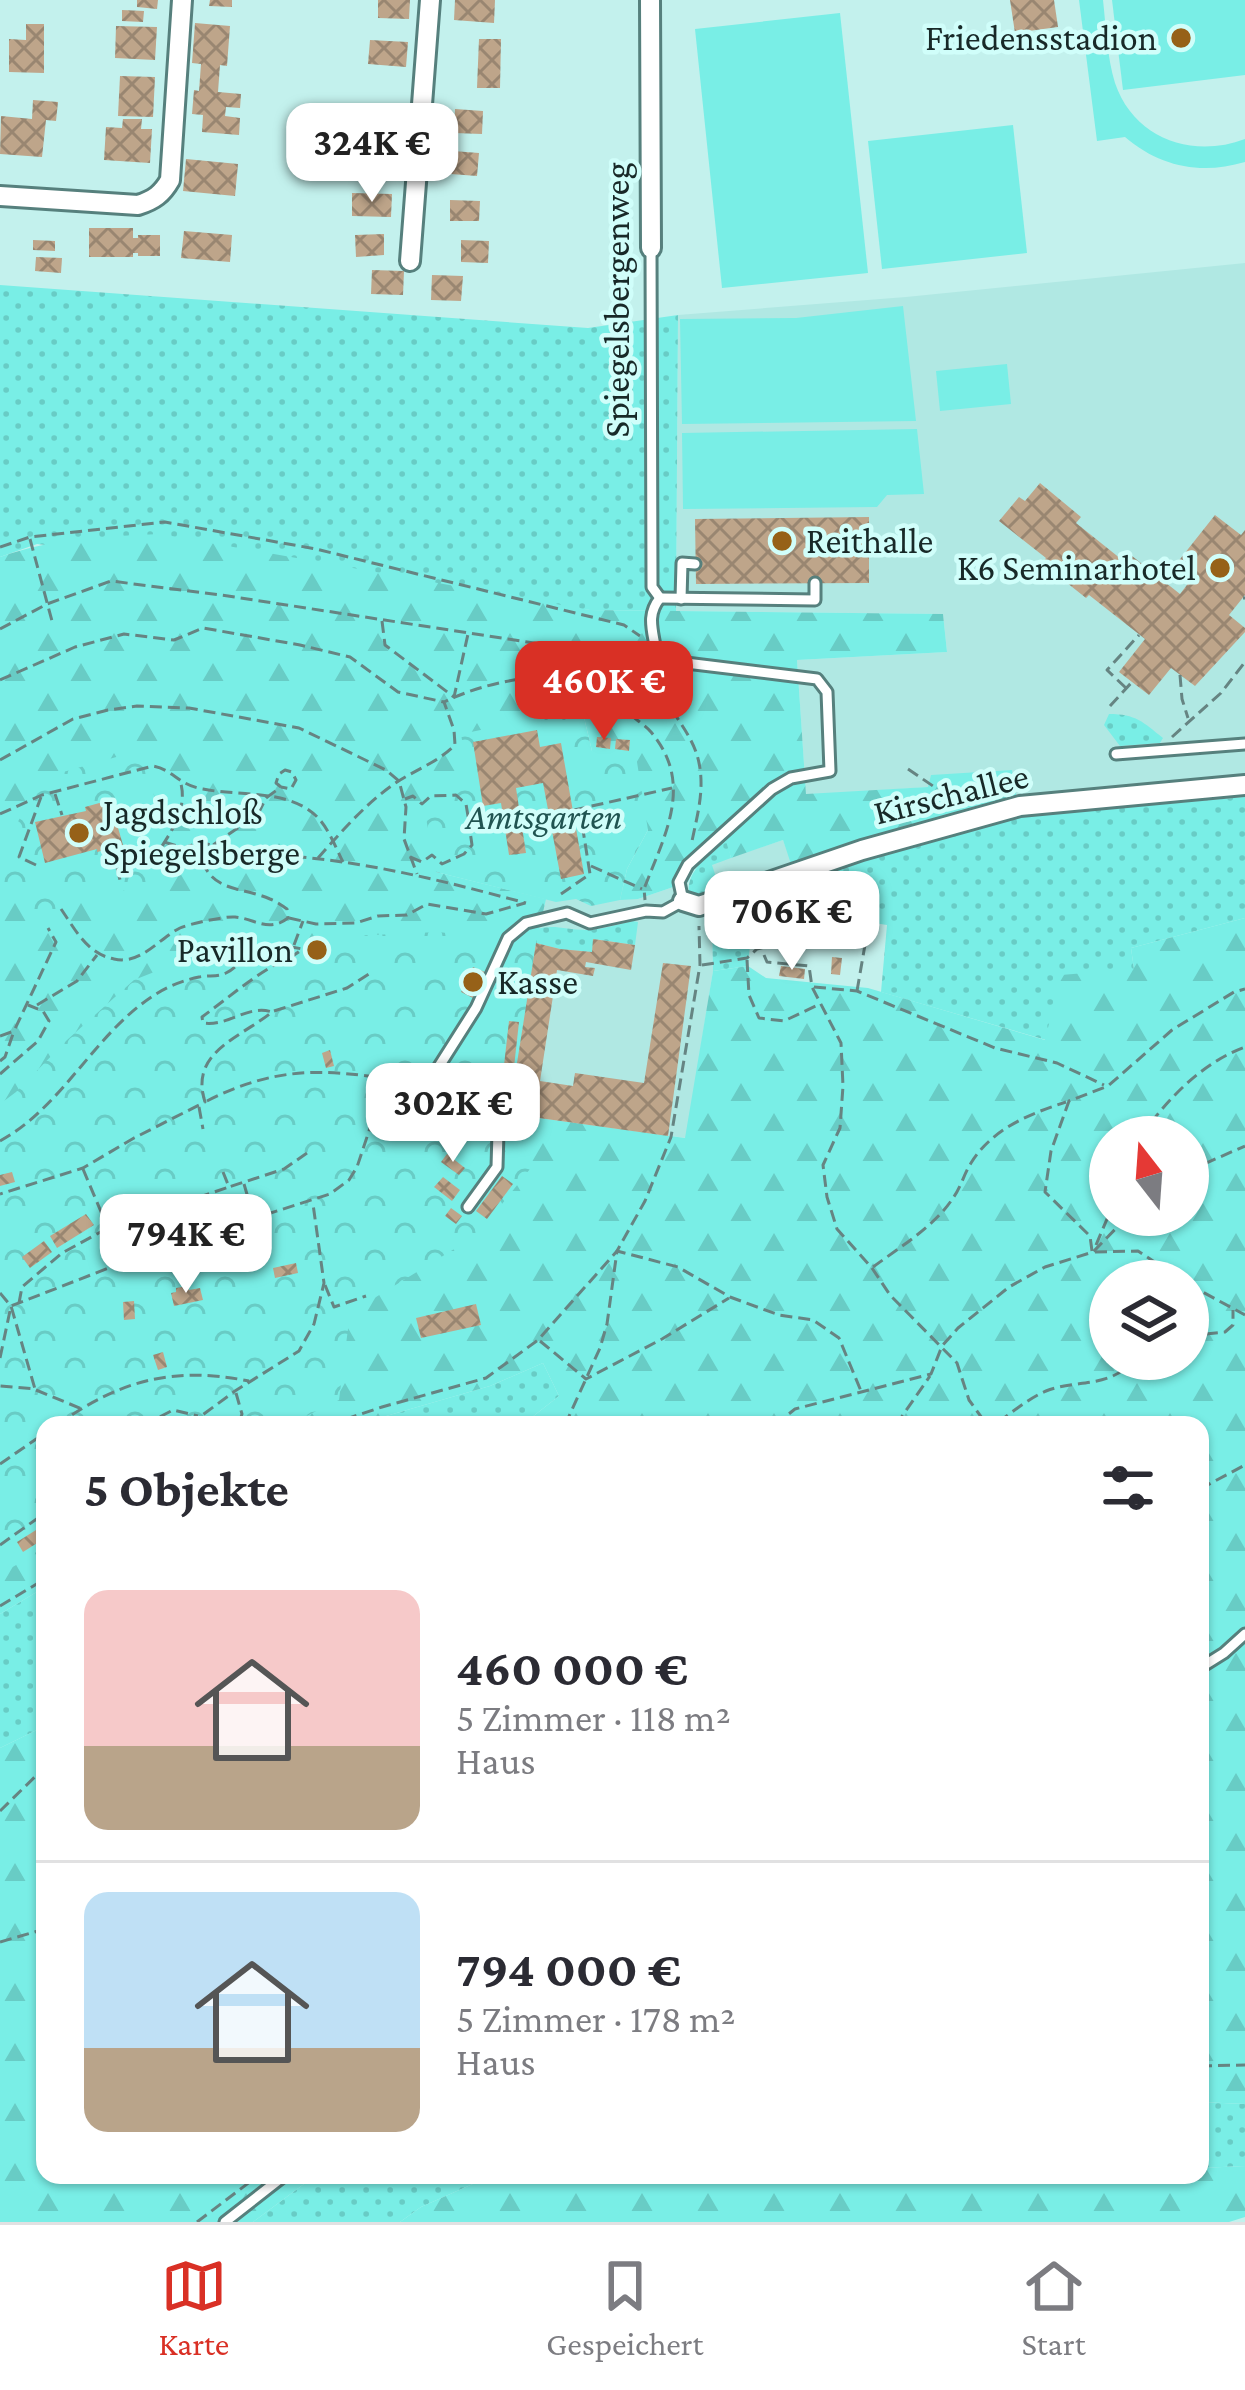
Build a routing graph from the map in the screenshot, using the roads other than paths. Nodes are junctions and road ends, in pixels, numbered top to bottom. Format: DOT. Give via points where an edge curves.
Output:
graph roads {
  1 [pos="182,0"];
  2 [pos="430,0"];
  3 [pos="650,0"];
  4 [pos="0,196"];
  5 [pos="651,248"];
  6 [pos="410,261"];
  7 [pos="695,564"];
  8 [pos="735,584"];
  9 [pos="815,584"];
  10 [pos="660,598"];
  11 [pos="722,598"];
  12 [pos="681,599"];
  13 [pos="1245,744"];
  14 [pos="1117,754"];
  15 [pos="1245,785"];
  16 [pos="691,903"];
  17 [pos="468,1207"];
  18 [pos="1245,1634"];
  19 [pos="1209,1662"];
  20 [pos="274,2184"];
  21 [pos="226,2222"];
  1 -- 4 [label="street" via="164,191 138,205"];
  2 -- 6 [label="street"];
  3 -- 5 [label="street, Spiegelsbergenweg"];
  5 -- 10 [label="lane, Spiegelsbergenweg" via="652,587"];
  7 -- 12 [label="lane" via="682,563"];
  8 -- 11 [label="lane"];
  9 -- 11 [label="lane" via="815,600"];
  10 -- 12 [label="lane"];
  10 -- 16 [label="lane, Spiegelsbergenweg" via="650,619 655,646 670,658 817,679 827,692 830,771 772,789 688,865 679,882"];
  11 -- 12 [label="lane"];
  13 -- 14 [label="lane"];
  15 -- 16 [label="street, Kirschallee" via="1020,806"];
  16 -- 17 [label="lane" via="590,923 566,914 526,923 508,938 424,1090 498,1132 497,1167"];
  18 -- 19 [label="lane"];
  20 -- 21 [label="lane"];
}
